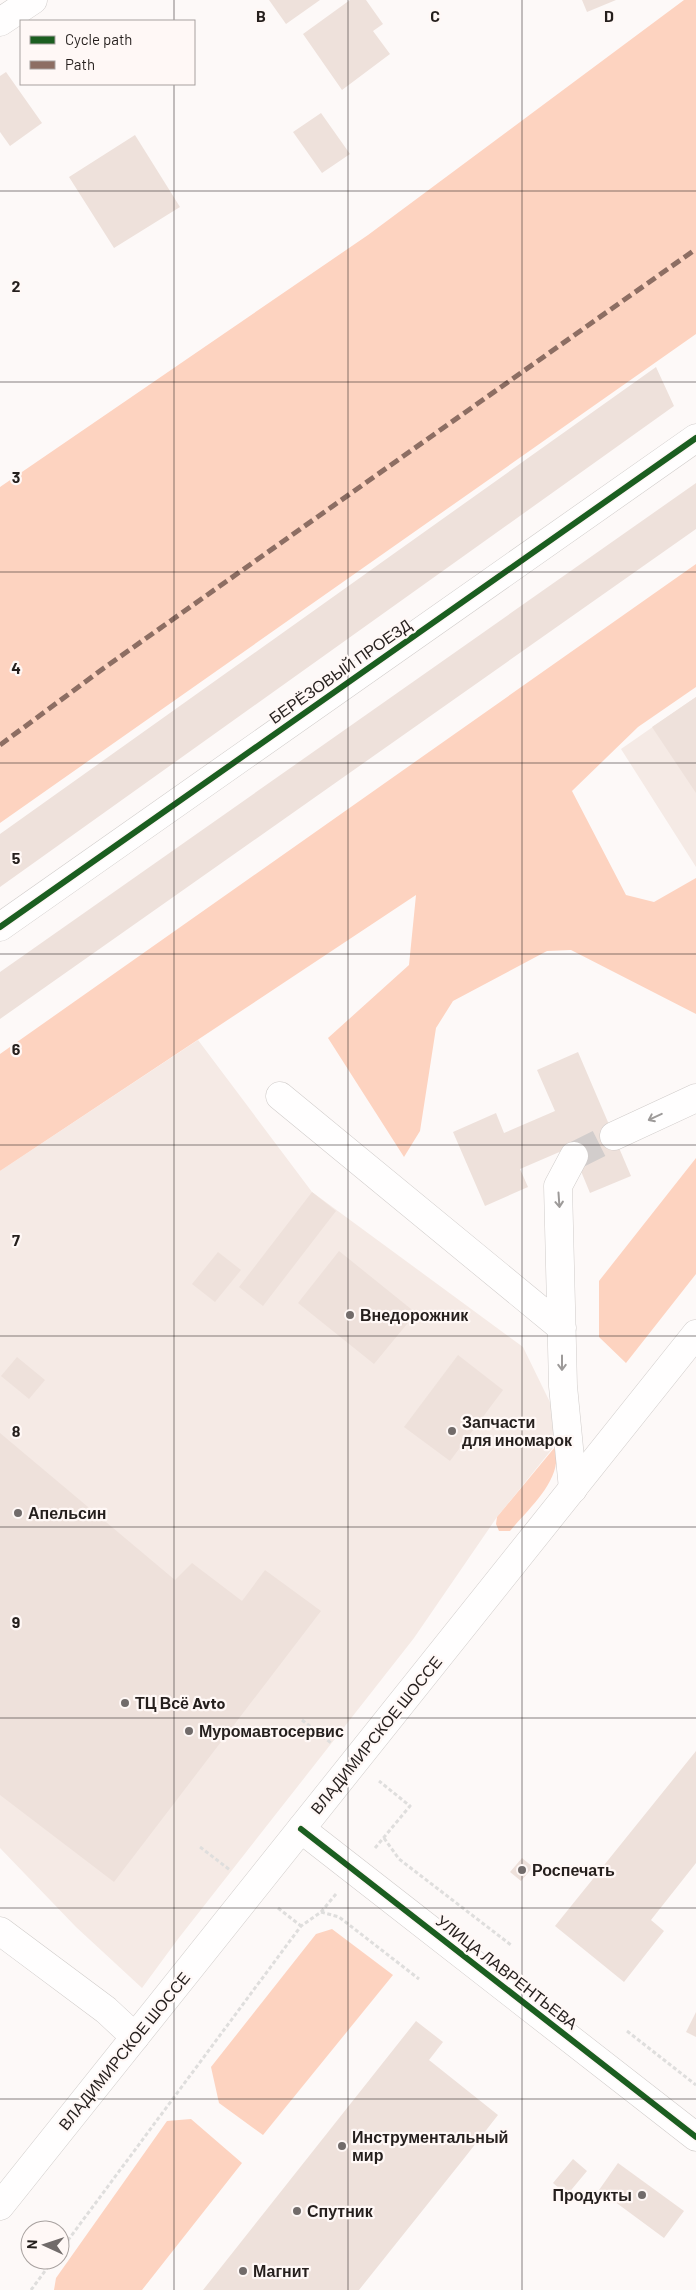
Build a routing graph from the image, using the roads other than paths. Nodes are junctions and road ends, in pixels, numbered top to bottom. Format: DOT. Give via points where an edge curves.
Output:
graph roads {
  1 [pos="33,0"];
  2 [pos="0,22"];
  3 [pos="696,438"];
  4 [pos="0,927"];
  5 [pos="280,1096"];
  6 [pos="696,1098"];
  7 [pos="614,1136"];
  8 [pos="574,1156"];
  9 [pos="562,1328"];
  10 [pos="696,1334"];
  11 [pos="572,1488"];
  12 [pos="301,1829"];
  13 [pos="0,1930"];
  14 [pos="135,2037"];
  15 [pos="696,2137"];
  16 [pos="0,2206"];
  1 -- 2 [label="street"];
  3 -- 4 [label="street, БЕРЁЗОВЫЙ ПРОЕЗД"];
  5 -- 9 [label="street"];
  6 -- 7 [label="street, one-way"];
  8 -- 9 [label="street, one-way" via="558,1186"];
  9 -- 11 [label="street, one-way" via="563,1386"];
  10 -- 11 [label="street, ВЛАДИМИРСКОЕ ШОССЕ"];
  11 -- 12 [label="street, ВЛАДИМИРСКОЕ ШОССЕ"];
  12 -- 14 [label="street, ВЛАДИМИРСКОЕ ШОССЕ"];
  12 -- 15 [label="street, УЛИЦА ЛАВРЕНТЬЕВА"];
  13 -- 14 [label="street" via="106,2010"];
  14 -- 16 [label="street, ВЛАДИМИРСКОЕ ШОССЕ"];
}
